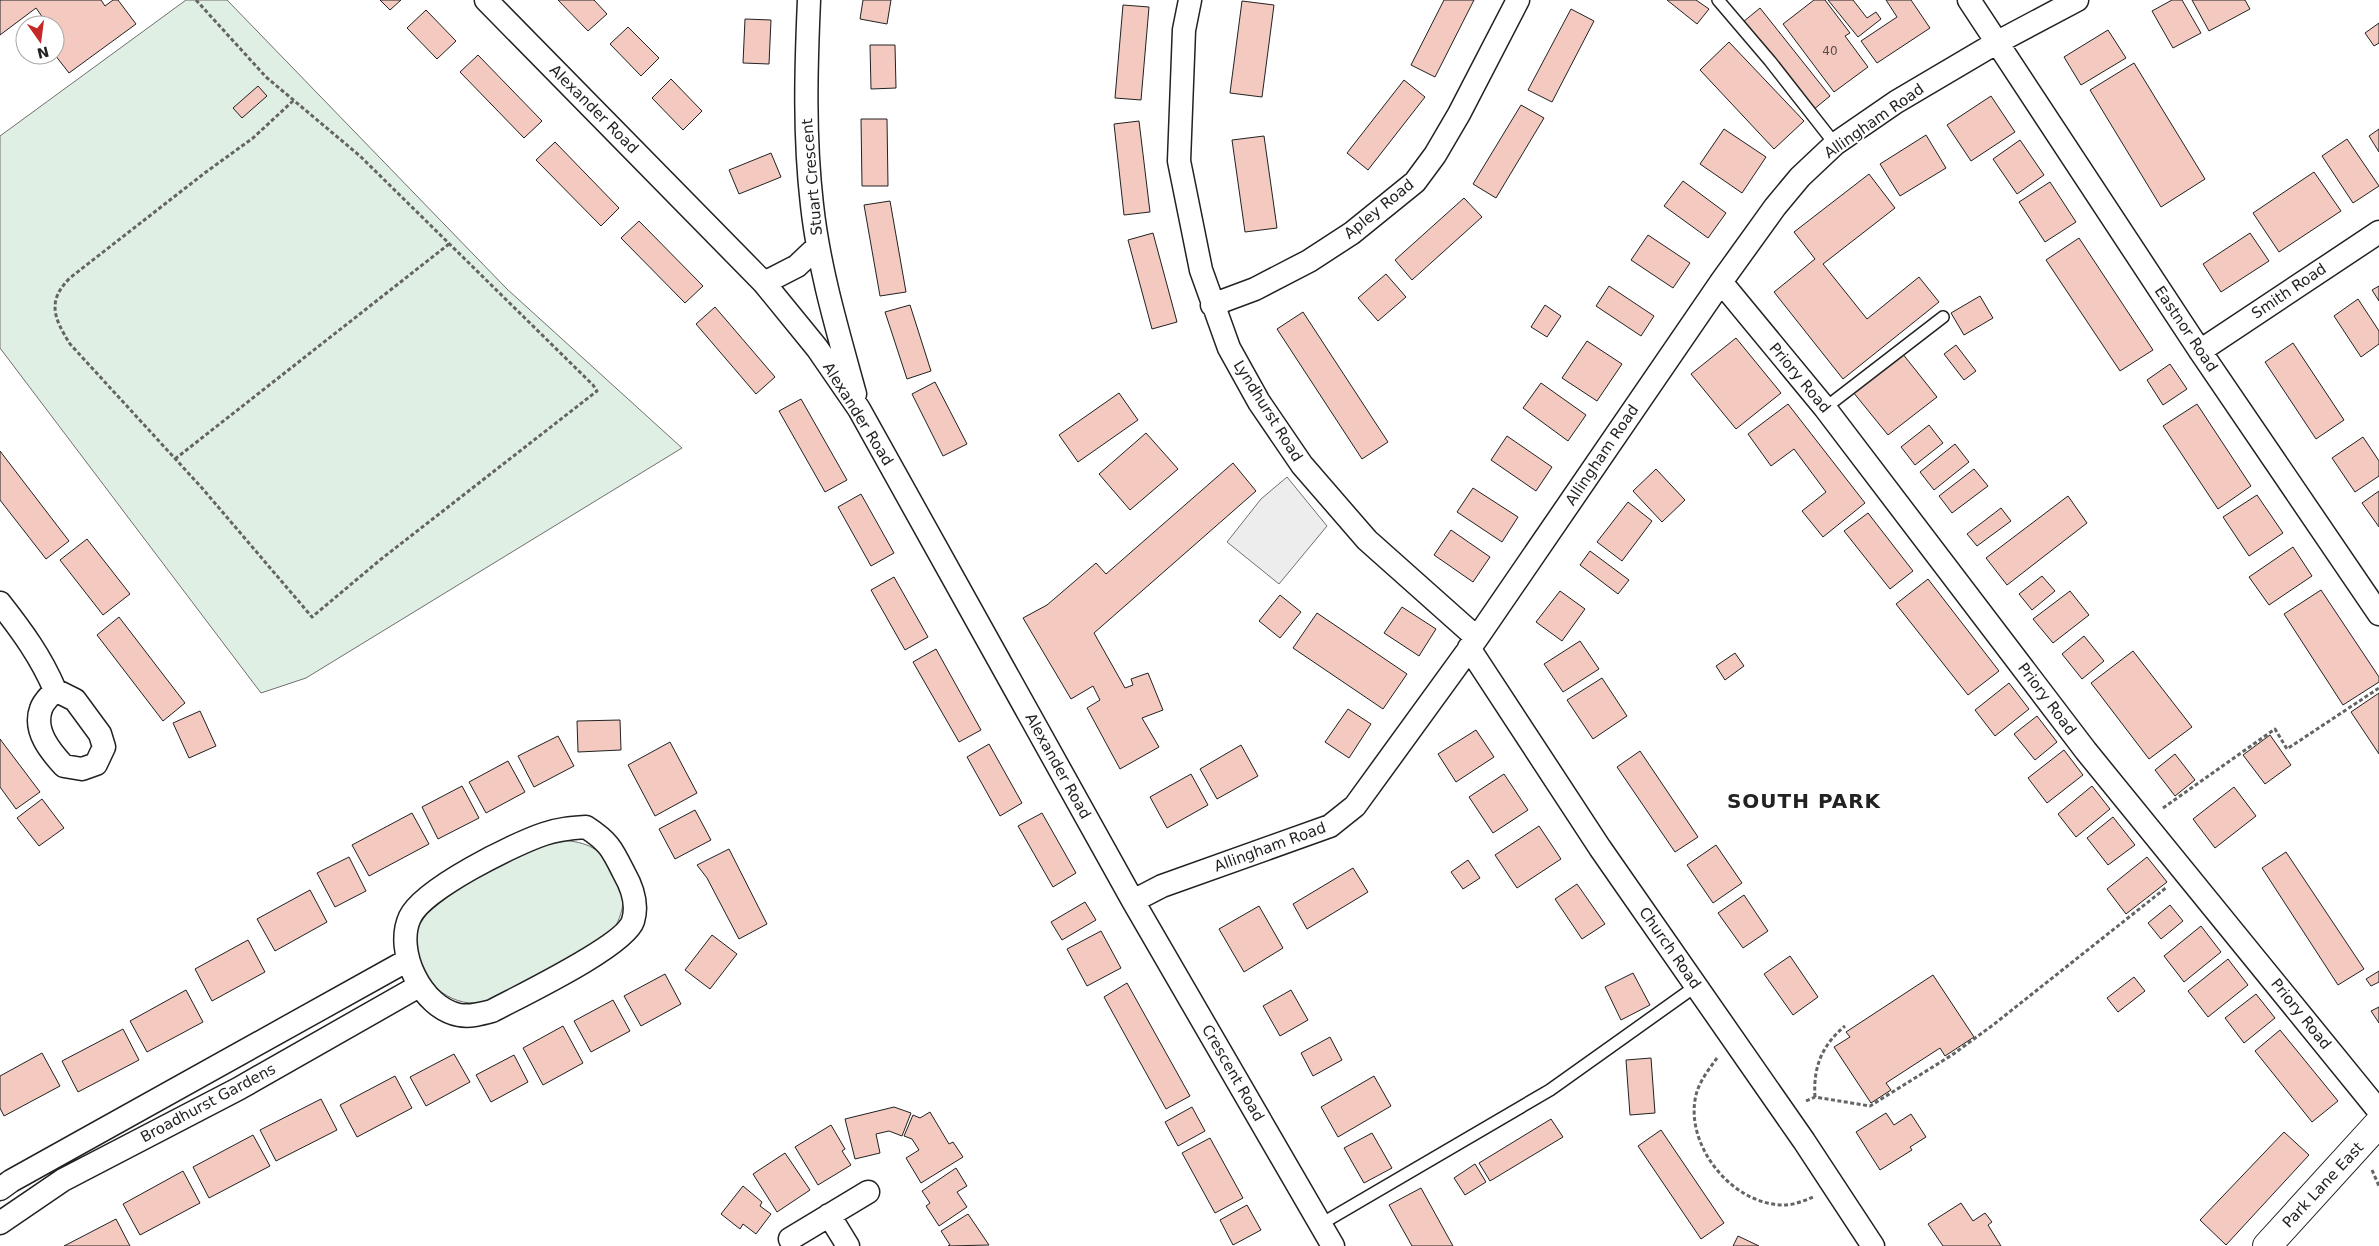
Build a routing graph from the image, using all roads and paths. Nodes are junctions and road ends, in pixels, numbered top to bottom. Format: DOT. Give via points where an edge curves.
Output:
graph roads {
  1 [pos="196,0"];
  2 [pos="486,0"];
  3 [pos="809,0"];
  4 [pos="1190,0"];
  5 [pos="1518,0"];
  6 [pos="1718,0"];
  7 [pos="1969,0"];
  8 [pos="2077,0"];
  9 [pos="1996,43"];
  10 [pos="294,100"];
  11 [pos="1835,144"];
  12 [pos="2379,232"];
  13 [pos="449,244"];
  14 [pos="818,246"];
  15 [pos="764,282"];
  16 [pos="1721,282"];
  17 [pos="1212,305"];
  18 [pos="1943,317"];
  19 [pos="2200,350"];
  20 [pos="1825,408"];
  21 [pos="859,409"];
  22 [pos="175,459"];
  23 [pos="0,603"];
  24 [pos="2379,614"];
  25 [pos="1473,643"];
  26 [pos="2379,688"];
  27 [pos="55,690"];
  28 [pos="2145,821"];
  29 [pos="2186,872"];
  30 [pos="1133,901"];
  31 [pos="408,960"];
  32 [pos="418,986"];
  33 [pos="1696,986"];
  34 [pos="1845,1026"];
  35 [pos="1735,1042"];
  36 [pos="1815,1097"];
  37 [pos="1782,1110"];
  38 [pos="2379,1111"];
  39 [pos="2379,1123"];
  40 [pos="1834,1187"];
  41 [pos="0,1189"];
  42 [pos="868,1192"];
  43 [pos="829,1215"];
  44 [pos="0,1223"];
  45 [pos="1321,1224"];
  46 [pos="790,1239"];
  47 [pos="2275,1244"];
  48 [pos="848,1246"];
  49 [pos="1333,1246"];
  50 [pos="1872,1246"];
  1 -- 10 [label="path" via="266,77"];
  2 -- 15 [label="street, Alexander Road"];
  3 -- 14 [label="street, Stuart Crescent" via="806,66 808,157"];
  4 -- 17 [label="street, Lyndhurst Road" via="1184,30 1178,162"];
  5 -- 17 [label="street, Apley Road" via="1436,156 1415,182 1352,233 1309,260 1255,289"];
  6 -- 11 [label="lane"];
  7 -- 9 [label="street, Eastnor Road"];
  8 -- 9 [label="street, Allingham Road"];
  9 -- 11 [label="street, Allingham Road" via="1896,102"];
  9 -- 19 [label="street, Eastnor Road"];
  10 -- 13 [label="path" via="360,156"];
  10 -- 22 [label="path" via="252,138 59,289 55,302 56,317 70,344"];
  11 -- 16 [label="street, Allingham Road" via="1787,192"];
  12 -- 19 [label="street, Smith Road"];
  13 -- 22 [label="path"];
  13 -- 22 [label="path" via="597,391 312,617"];
  14 -- 15 [label="street" via="797,266"];
  14 -- 21 [label="street, Stuart Crescent"];
  15 -- 21 [label="street, Alexander Road" via="817,348"];
  16 -- 20 [label="street, Priory Road"];
  16 -- 25 [label="street, Allingham Road"];
  17 -- 25 [label="street, Lyndhurst Road" via="1229,348 1302,465 1367,540"];
  18 -- 20 [label="lane"];
  19 -- 24 [label="street, Eastnor Road"];
  20 -- 28 [label="street, Priory Road" via="2086,751"];
  21 -- 30 [label="street, Alexander Road"];
  23 -- 27 [label="street" via="32,644"];
  25 -- 30 [label="street, Allingham Road" via="1375,782 1355,806 1330,826 1162,886"];
  25 -- 33 [label="street, Church Road" via="1600,848"];
  26 -- 28 [label="path" via="2287,748 2275,729"];
  28 -- 29 [label="street, Priory Road"];
  29 -- 36 [label="path" via="1993,1025 1952,1055 1870,1106"];
  29 -- 38 [label="street, Priory Road"];
  30 -- 45 [label="street, Crescent Road"];
  31 -- 32 [label="street"];
  31 -- 32 [label="street" via="409,918 418,905 488,860 544,834 586,827 605,839 631,886 635,902 634,920 627,933 604,950 492,1011 474,1016 458,1015 440,1007"];
  31 -- 41 [label="street, Broadhurst Gardens"];
  32 -- 44 [label="street, Broadhurst Gardens" via="238,1089 64,1180"];
  33 -- 35 [label="street, Church Road"];
  33 -- 45 [label="lane" via="1550,1090"];
  34 -- 36 [label="path" via="1831,1037 1822,1052 1814,1082"];
  35 -- 37 [label="street, Church Road"];
  35 -- 40 [label="path" via="1717,1058 1696,1094 1697,1132 1720,1175 1760,1200 1784,1205 1804,1201"];
  36 -- 37 [label="path"];
  37 -- 40 [label="street, Church Road"];
  39 -- 47 [label="street, Park Lane East"];
  40 -- 50 [label="street, Church Road"];
  42 -- 43 [label="street"];
  43 -- 46 [label="street"];
  43 -- 48 [label="street"];
  45 -- 49 [label="street, Crescent Road"];
}
